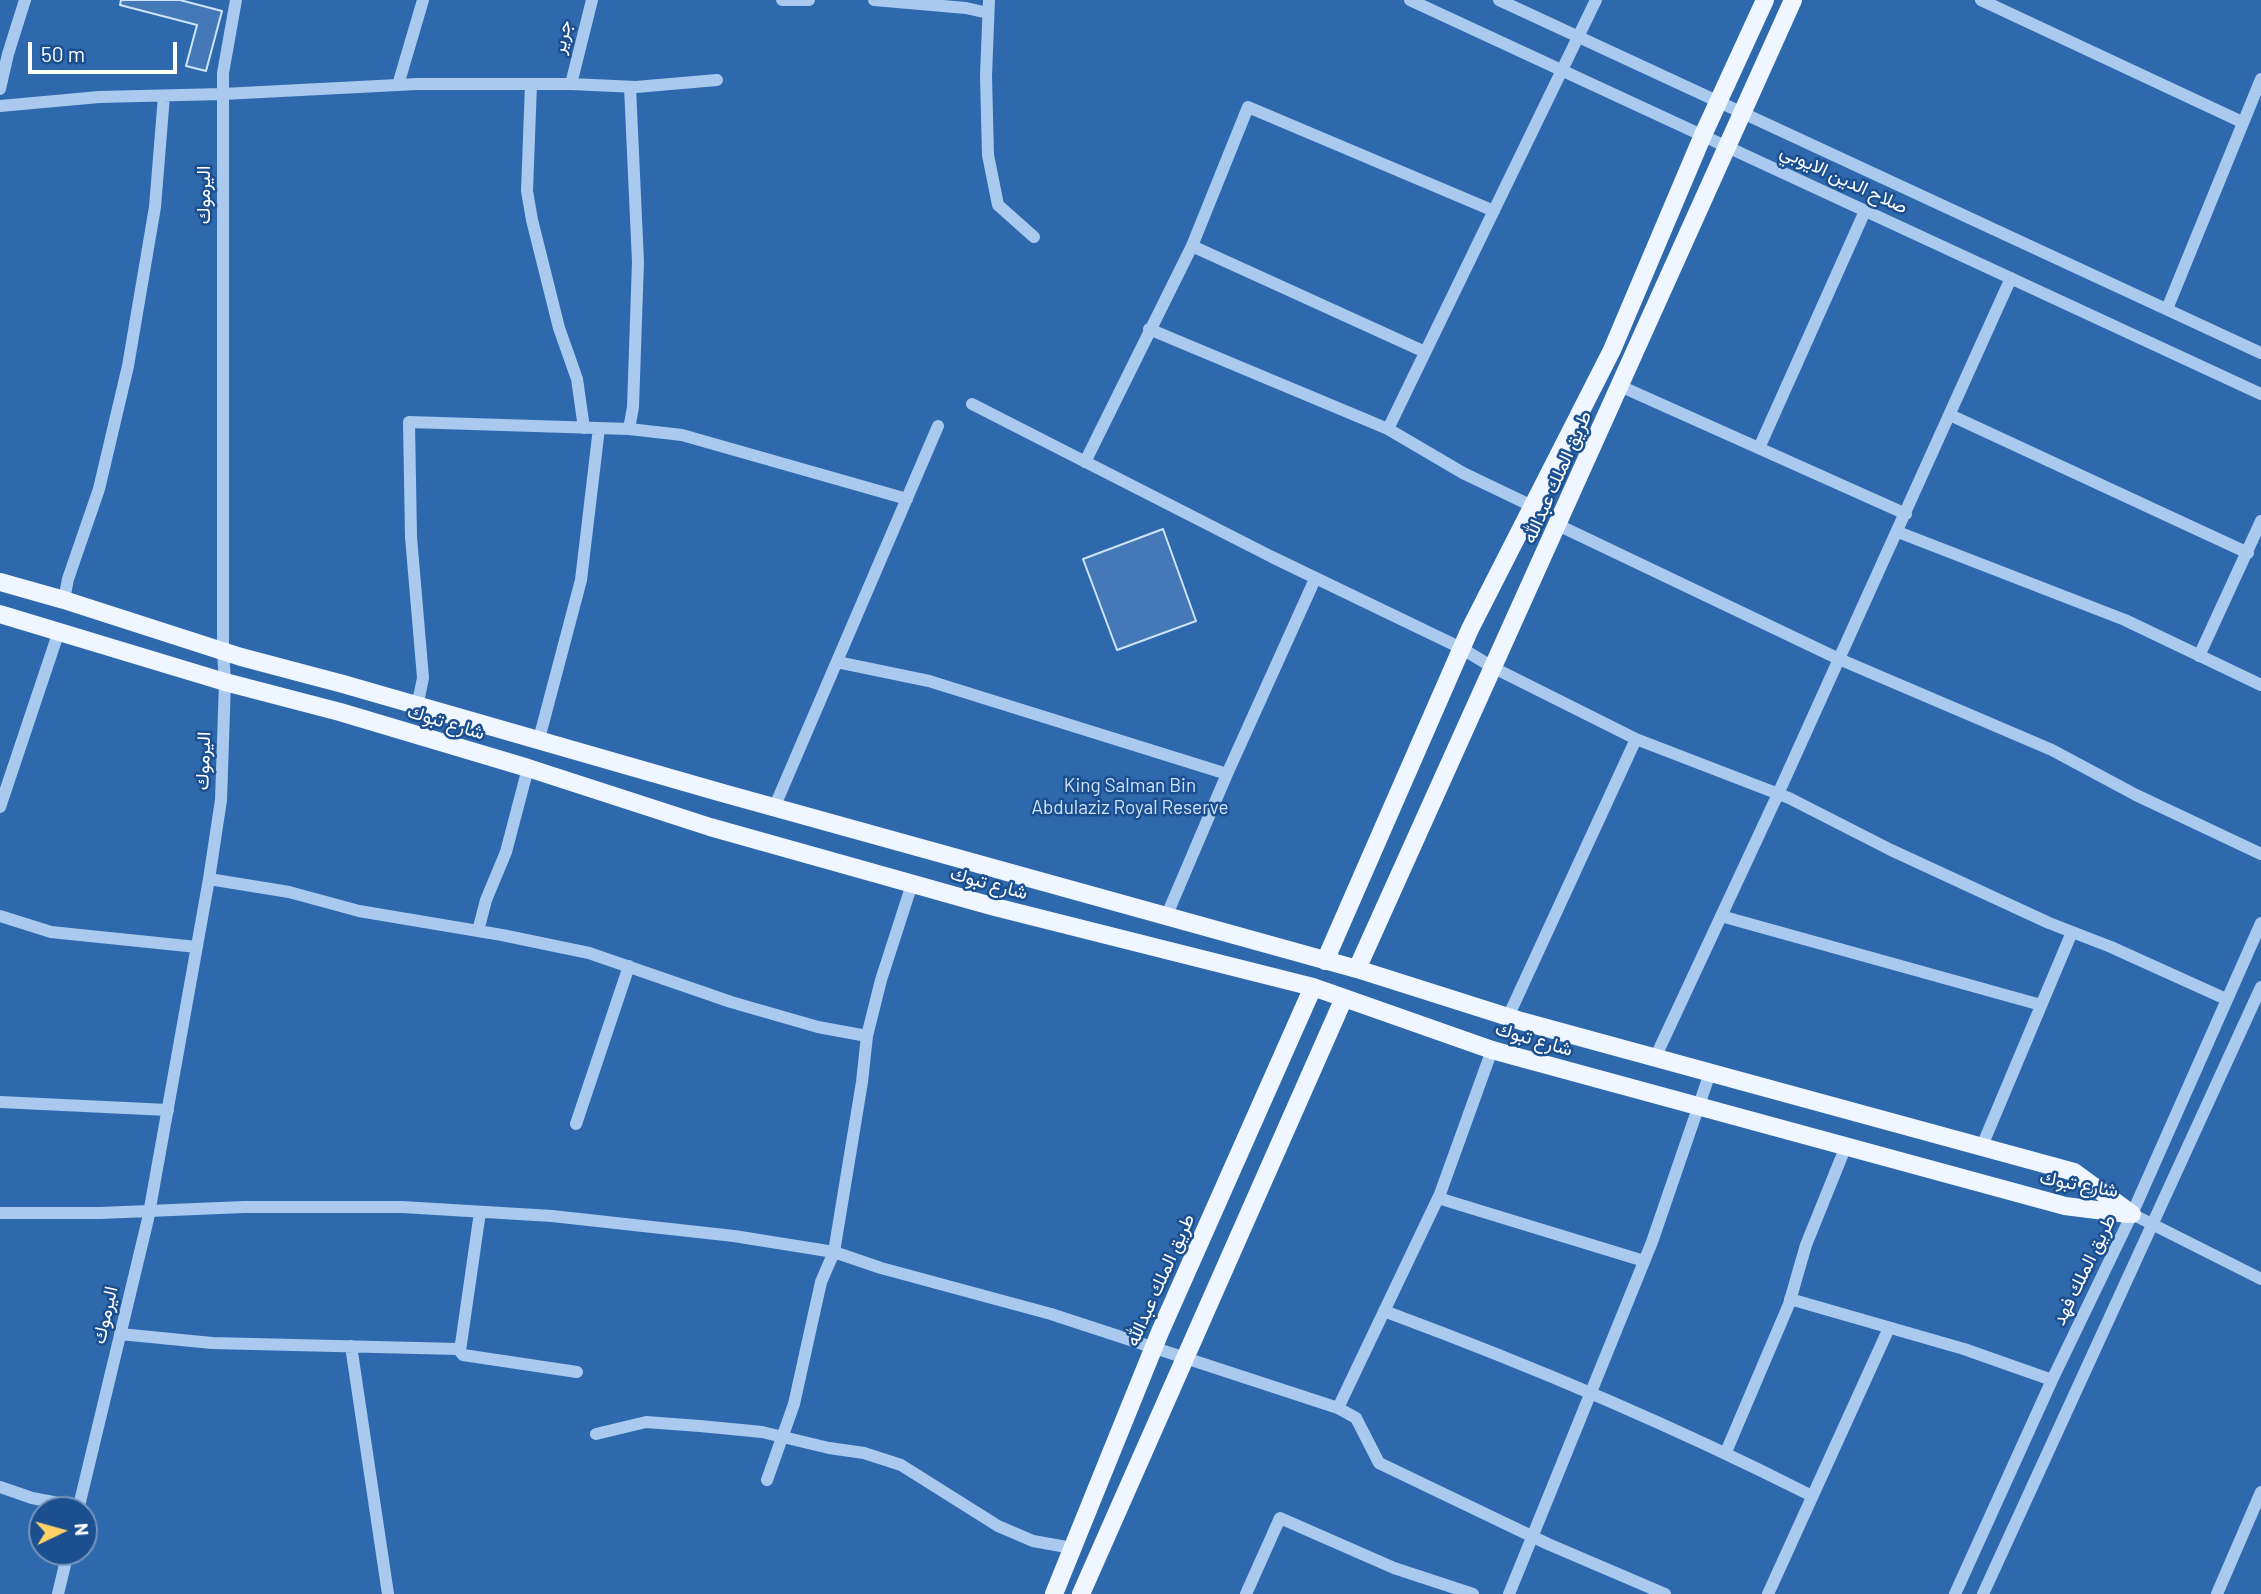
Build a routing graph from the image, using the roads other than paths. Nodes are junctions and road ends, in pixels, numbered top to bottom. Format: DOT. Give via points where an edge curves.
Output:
graph roads {
  1 [pos="25,0"];
  2 [pos="236,0"];
  3 [pos="423,0"];
  4 [pos="592,0"];
  5 [pos="782,0"];
  6 [pos="809,0"];
  7 [pos="874,0"];
  8 [pos="1410,0"];
  9 [pos="1499,0"];
  10 [pos="1596,0"];
  11 [pos="1765,0"];
  12 [pos="1793,0"];
  13 [pos="1981,0"];
  14 [pos="988,6"];
  15 [pos="1579,37"];
  16 [pos="1562,70"];
  17 [pos="2261,79"];
  18 [pos="717,80"];
  19 [pos="531,84"];
  20 [pos="571,84"];
  21 [pos="398,85"];
  22 [pos="630,87"];
  23 [pos="0,89"];
  24 [pos="223,94"];
  25 [pos="164,96"];
  26 [pos="1718,101"];
  27 [pos="0,106"];
  28 [pos="1742,112"];
  29 [pos="2242,121"];
  30 [pos="1703,135"];
  31 [pos="1728,147"];
  32 [pos="1494,211"];
  33 [pos="1865,211"];
  34 [pos="1034,237"];
  35 [pos="1192,246"];
  36 [pos="2011,278"];
  37 [pos="2167,309"];
  38 [pos="1149,329"];
  39 [pos="1425,352"];
  40 [pos="2261,353"];
  41 [pos="1620,386"];
  42 [pos="2261,394"];
  43 [pos="972,404"];
  44 [pos="1950,415"];
  45 [pos="938,426"];
  46 [pos="584,428"];
  47 [pos="599,428"];
  48 [pos="629,429"];
  49 [pos="1388,429"];
  50 [pos="1759,448"];
  51 [pos="1085,462"];
  52 [pos="907,499"];
  53 [pos="1532,506"];
  54 [pos="1906,514"];
  55 [pos="2261,522"];
  56 [pos="1558,525"];
  57 [pos="1898,532"];
  58 [pos="2248,553"];
  59 [pos="1315,579"];
  60 [pos="0,582"];
  61 [pos="64,600"];
  62 [pos="0,614"];
  63 [pos="60,631"];
  64 [pos="1461,648"];
  65 [pos="223,651"];
  66 [pos="2199,656"];
  67 [pos="1839,659"];
  68 [pos="837,662"];
  69 [pos="1494,668"];
  70 [pos="225,682"];
  71 [pos="2261,685"];
  72 [pos="417,707"];
  73 [pos="539,739"];
  74 [pos="1636,739"];
  75 [pos="528,768"];
  76 [pos="1227,774"];
  77 [pos="1778,794"];
  78 [pos="0,807"];
  79 [pos="774,808"];
  80 [pos="2261,854"];
  81 [pos="209,879"];
  82 [pos="912,884"];
  83 [pos="0,916"];
  84 [pos="1721,916"];
  85 [pos="1166,917"];
  86 [pos="2261,923"];
  87 [pos="478,931"];
  88 [pos="2072,932"];
  89 [pos="197,947"];
  90 [pos="1325,961"];
  91 [pos="629,965"];
  92 [pos="1357,969"];
  93 [pos="1313,987"];
  94 [pos="2261,987"];
  95 [pos="1344,998"];
  96 [pos="2226,999"];
  97 [pos="2041,1005"];
  98 [pos="1508,1017"];
  99 [pos="867,1036"];
  100 [pos="1492,1050"];
  101 [pos="1654,1058"];
  102 [pos="1710,1073"];
  103 [pos="0,1102"];
  104 [pos="1699,1108"];
  105 [pos="168,1110"];
  106 [pos="576,1124"];
  107 [pos="1846,1146"];
  108 [pos="1982,1146"];
  109 [pos="1438,1198"];
  110 [pos="149,1210"];
  111 [pos="480,1212"];
  112 [pos="0,1213"];
  113 [pos="2132,1214"];
  114 [pos="2152,1224"];
  115 [pos="834,1252"];
  116 [pos="1644,1261"];
  117 [pos="2261,1279"];
  118 [pos="1790,1299"];
  119 [pos="1384,1311"];
  120 [pos="1889,1328"];
  121 [pos="120,1334"];
  122 [pos="351,1346"];
  123 [pos="1154,1346"];
  124 [pos="460,1351"];
  125 [pos="1185,1358"];
  126 [pos="577,1372"];
  127 [pos="2052,1380"];
  128 [pos="1589,1394"];
  129 [pos="1338,1408"];
  130 [pos="596,1434"];
  131 [pos="783,1436"];
  132 [pos="1726,1452"];
  133 [pos="767,1480"];
  134 [pos="0,1487"];
  135 [pos="2261,1492"];
  136 [pos="82,1496"];
  137 [pos="1812,1496"];
  138 [pos="28,1497"];
  139 [pos="1533,1537"];
  140 [pos="1072,1548"];
  141 [pos="65,1566"];
  142 [pos="58,1594"];
  143 [pos="388,1594"];
  144 [pos="1054,1594"];
  145 [pos="1081,1594"];
  146 [pos="1246,1594"];
  147 [pos="1473,1594"];
  148 [pos="1509,1594"];
  149 [pos="1665,1594"];
  150 [pos="1768,1594"];
  151 [pos="1955,1594"];
  152 [pos="1983,1594"];
  153 [pos="2217,1594"];
  1 -- 23 [label="street"];
  2 -- 24 [label="street, اليرموك"];
  3 -- 21 [label="street"];
  4 -- 20 [label="street, جرير"];
  5 -- 6 [label="street"];
  7 -- 14 [label="street"];
  8 -- 16 [label="street, صلاح الدين الايوبي"];
  9 -- 15 [label="street, صلاح الدين الايوبي"];
  10 -- 15 [label="street"];
  11 -- 26 [label="main road, طريق الملك عبدالله"];
  12 -- 28 [label="main road, طريق الملك عبدالله"];
  13 -- 29 [label="street"];
  14 -- 34 [label="street" via="988,155 998,205"];
  15 -- 16 [label="street"];
  15 -- 26 [label="street, صلاح الدين الايوبي"];
  16 -- 30 [label="street, صلاح الدين الايوبي"];
  16 -- 32 [label="street"];
  17 -- 29 [label="street"];
  18 -- 22 [label="street"];
  19 -- 20 [label="street"];
  19 -- 21 [label="street"];
  19 -- 46 [label="street" via="527,191 559,328 576,379"];
  20 -- 22 [label="street"];
  21 -- 24 [label="street"];
  22 -- 48 [label="street" via="638,262"];
  24 -- 25 [label="street"];
  24 -- 65 [label="street, اليرموك"];
  25 -- 27 [label="street"];
  25 -- 61 [label="street" via="155,207 128,366 99,489"];
  26 -- 28 [label="street, صلاح الدين الايوبي"];
  26 -- 30 [label="main road, طريق الملك عبدالله"];
  28 -- 31 [label="main road, طريق الملك عبدالله"];
  28 -- 37 [label="street, صلاح الدين الايوبي"];
  29 -- 37 [label="street"];
  30 -- 31 [label="street, صلاح الدين الايوبي"];
  30 -- 53 [label="main road, طريق الملك عبدالله" via="1612,350"];
  31 -- 33 [label="street, صلاح الدين الايوبي"];
  31 -- 41 [label="main road, طريق الملك عبدالله"];
  32 -- 35 [label="street" via="1248,107"];
  32 -- 39 [label="street"];
  33 -- 36 [label="street, صلاح الدين الايوبي"];
  33 -- 50 [label="street"];
  35 -- 38 [label="street"];
  35 -- 39 [label="street"];
  36 -- 42 [label="street, صلاح الدين الايوبي"];
  36 -- 44 [label="street"];
  37 -- 40 [label="street, صلاح الدين الايوبي"];
  38 -- 49 [label="street"];
  38 -- 51 [label="street"];
  39 -- 49 [label="street"];
  41 -- 50 [label="street"];
  41 -- 56 [label="main road, طريق الملك عبدالله"];
  43 -- 51 [label="street"];
  44 -- 54 [label="street"];
  44 -- 58 [label="street"];
  45 -- 52 [label="street"];
  46 -- 47 [label="street"];
  46 -- 72 [label="street" via="409,422 411,537 423,678"];
  47 -- 48 [label="street"];
  47 -- 73 [label="street" via="581,580"];
  48 -- 52 [label="street" via="682,435"];
  49 -- 53 [label="street"];
  50 -- 54 [label="street"];
  51 -- 59 [label="street"];
  52 -- 68 [label="street"];
  53 -- 64 [label="main road, طريق الملك عبدالله"];
  54 -- 57 [label="street"];
  55 -- 58 [label="street"];
  56 -- 67 [label="street"];
  56 -- 69 [label="main road, طريق الملك عبدالله"];
  57 -- 66 [label="street" via="2125,620"];
  57 -- 67 [label="street"];
  58 -- 66 [label="street"];
  59 -- 64 [label="street"];
  59 -- 76 [label="street"];
  60 -- 61 [label="main road, شارع تبوك"];
  61 -- 65 [label="main road, شارع تبوك"];
  62 -- 63 [label="main road, شارع تبوك"];
  63 -- 70 [label="main road, شارع تبوك"];
  63 -- 78 [label="street"];
  64 -- 69 [label="street"];
  64 -- 90 [label="main road, طريق الملك عبدالله"];
  65 -- 70 [label="street, اليرموك"];
  65 -- 72 [label="main road, شارع تبوك"];
  66 -- 71 [label="street"];
  67 -- 77 [label="street"];
  67 -- 80 [label="street" via="2052,750"];
  68 -- 76 [label="street" via="929,681"];
  68 -- 79 [label="street"];
  69 -- 74 [label="street"];
  69 -- 92 [label="main road, طريق الملك عبدالله"];
  70 -- 75 [label="main road, شارع تبوك"];
  70 -- 81 [label="street, اليرموك" via="221,800"];
  72 -- 73 [label="main road, شارع تبوك"];
  73 -- 79 [label="main road, شارع تبوك"];
  74 -- 77 [label="street"];
  74 -- 98 [label="street"];
  75 -- 82 [label="main road, شارع تبوك" via="709,827"];
  75 -- 87 [label="street" via="506,852"];
  76 -- 85 [label="street"];
  77 -- 84 [label="street"];
  77 -- 88 [label="street"];
  79 -- 85 [label="main road, شارع تبوك"];
  81 -- 87 [label="street" via="289,892 359,912"];
  81 -- 89 [label="street, اليرموك"];
  82 -- 93 [label="main road, شارع تبوك"];
  82 -- 99 [label="street"];
  83 -- 89 [label="street" via="51,932"];
  84 -- 97 [label="street"];
  84 -- 101 [label="street"];
  85 -- 90 [label="main road, شارع تبوك"];
  86 -- 96 [label="street, طريق الملك فهد"];
  87 -- 91 [label="street"];
  88 -- 96 [label="street"];
  88 -- 97 [label="street"];
  89 -- 105 [label="street, اليرموك"];
  90 -- 92 [label="main road, شارع تبوك"];
  91 -- 99 [label="street" via="731,1002"];
  91 -- 106 [label="street"];
  92 -- 98 [label="main road, شارع تبوك"];
  93 -- 95 [label="main road, شارع تبوك"];
  93 -- 123 [label="main road, طريق الملك عبدالله"];
  94 -- 114 [label="street"];
  95 -- 100 [label="main road, شارع تبوك"];
  95 -- 125 [label="main road"];
  96 -- 113 [label="street, طريق الملك فهد"];
  97 -- 108 [label="street"];
  98 -- 101 [label="main road, شارع تبوك"];
  99 -- 115 [label="street"];
  100 -- 104 [label="main road, شارع تبوك"];
  100 -- 109 [label="street"];
  101 -- 102 [label="main road, شارع تبوك"];
  102 -- 104 [label="street"];
  102 -- 108 [label="main road, شارع تبوك"];
  103 -- 105 [label="street"];
  104 -- 107 [label="main road, شارع تبوك"];
  104 -- 116 [label="street"];
  105 -- 110 [label="street, اليرموك"];
  107 -- 113 [label="main road, شارع تبوك" via="2065,1206"];
  107 -- 118 [label="street" via="1806,1245"];
  108 -- 113 [label="main road, شارع تبوك" via="2074,1171"];
  109 -- 116 [label="street"];
  109 -- 119 [label="street"];
  110 -- 111 [label="street" via="402,1207"];
  110 -- 112 [label="street"];
  110 -- 121 [label="street, اليرموك"];
  111 -- 115 [label="street" via="734,1236"];
  111 -- 124 [label="street"];
  113 -- 114 [label="street"];
  113 -- 127 [label="street, طريق الملك فهد"];
  114 -- 117 [label="street"];
  114 -- 152 [label="street"];
  115 -- 123 [label="street"];
  115 -- 131 [label="street" via="821,1282"];
  116 -- 128 [label="street"];
  118 -- 120 [label="street"];
  118 -- 132 [label="street"];
  119 -- 128 [label="street"];
  119 -- 129 [label="street"];
  120 -- 127 [label="street"];
  120 -- 137 [label="street"];
  121 -- 122 [label="street" via="212,1343"];
  121 -- 136 [label="street, اليرموك"];
  122 -- 124 [label="street"];
  122 -- 143 [label="street"];
  123 -- 125 [label="street"];
  123 -- 140 [label="main road, طريق الملك عبدالله"];
  124 -- 126 [label="street"];
  125 -- 129 [label="street"];
  125 -- 145 [label="main road"];
  127 -- 151 [label="street, طريق الملك فهد"];
  128 -- 132 [label="street"];
  128 -- 139 [label="street"];
  129 -- 139 [label="street" via="1356,1418 1379,1463"];
  130 -- 131 [label="street" via="646,1422"];
  131 -- 133 [label="street"];
  131 -- 140 [label="street" via="901,1465 998,1527 1032,1541"];
  132 -- 137 [label="street"];
  134 -- 138 [label="street"];
  135 -- 153 [label="street"];
  137 -- 150 [label="street"];
  139 -- 148 [label="street"];
  139 -- 149 [label="street"];
  140 -- 144 [label="main road, طريق الملك عبدالله"];
  141 -- 142 [label="street"];
  146 -- 147 [label="street" via="1280,1518 1394,1568"];
}
